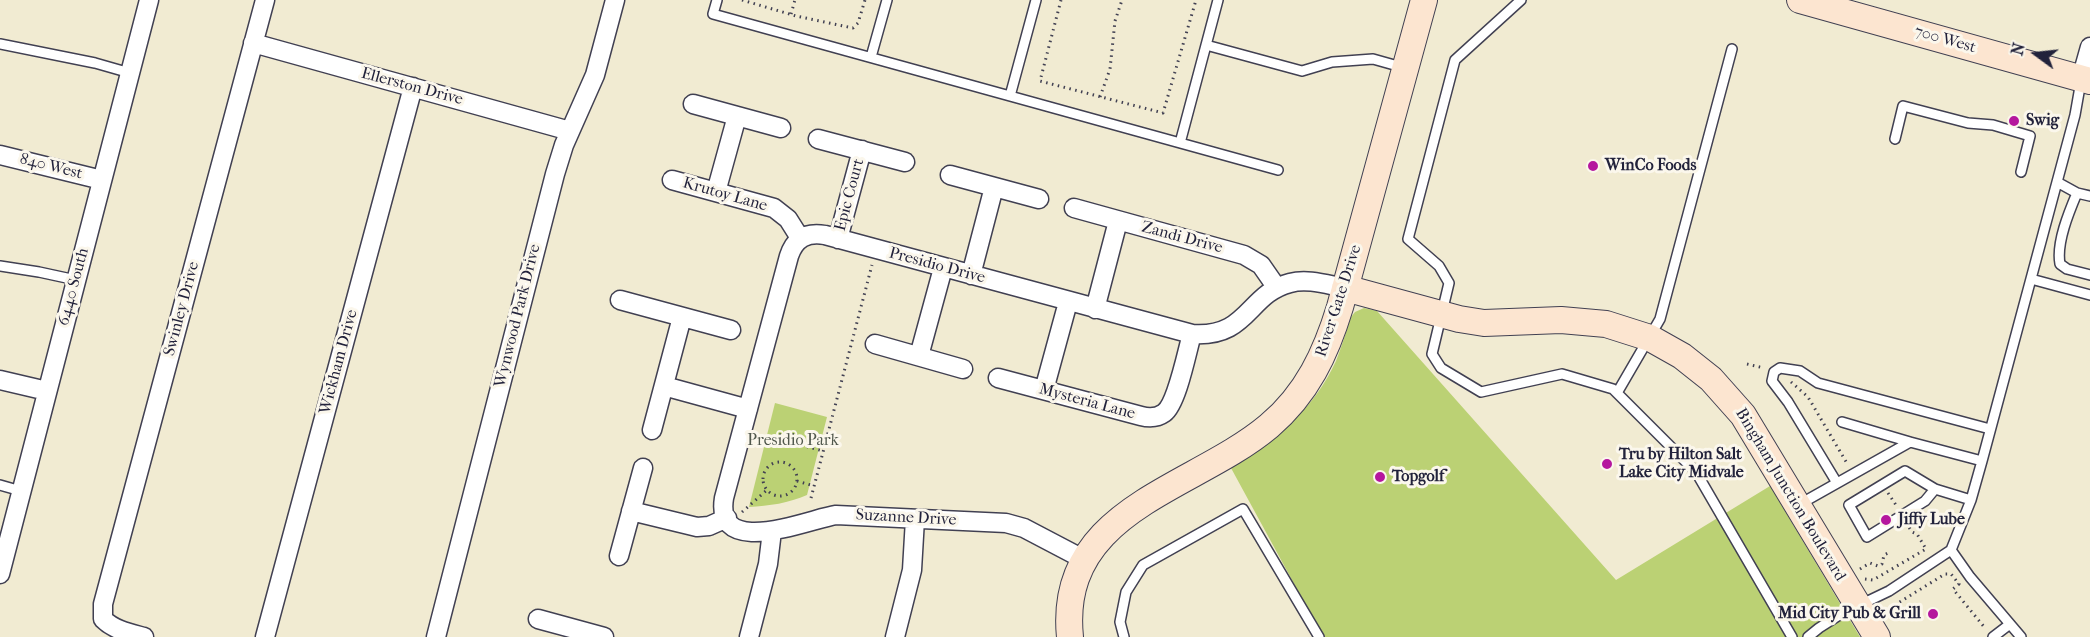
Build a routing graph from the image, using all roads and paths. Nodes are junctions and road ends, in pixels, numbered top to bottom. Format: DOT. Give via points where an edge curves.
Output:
graph roads {
  1 [pos="148,0"];
  2 [pos="265,0"];
  3 [pos="615,0"];
  4 [pos="717,0"];
  5 [pos="742,0"];
  6 [pos="795,0"];
  7 [pos="865,0"];
  8 [pos="886,0"];
  9 [pos="1035,0"];
  10 [pos="1061,0"];
  11 [pos="1122,0"];
  12 [pos="1196,0"];
  13 [pos="1218,0"];
  14 [pos="1424,0"];
  15 [pos="1521,0"];
  16 [pos="1810,1"];
  17 [pos="791,14"];
  18 [pos="253,43"];
  19 [pos="0,44"];
  20 [pos="1206,45"];
  21 [pos="2090,47"];
  22 [pos="1732,49"];
  23 [pos="871,57"];
  24 [pos="1405,68"];
  25 [pos="130,73"];
  26 [pos="2086,80"];
  27 [pos="413,87"];
  28 [pos="1010,96"];
  29 [pos="1100,97"];
  30 [pos="693,104"];
  31 [pos="737,116"];
  32 [pos="781,128"];
  33 [pos="570,130"];
  34 [pos="818,139"];
  35 [pos="1895,139"];
  36 [pos="1180,143"];
  37 [pos="862,150"];
  38 [pos="0,156"];
  39 [pos="905,162"];
  40 [pos="1278,170"];
  41 [pos="2021,172"];
  42 [pos="950,175"];
  43 [pos="102,180"];
  44 [pos="672,180"];
  45 [pos="2057,182"];
  46 [pos="994,187"];
  47 [pos="716,192"];
  48 [pos="2077,193"];
  49 [pos="2090,196"];
  50 [pos="1039,199"];
  51 [pos="1074,208"];
  52 [pos="1118,221"];
  53 [pos="800,238"];
  54 [pos="838,239"];
  55 [pos="872,263"];
  56 [pos="0,266"];
  57 [pos="943,268"];
  58 [pos="971,275"];
  59 [pos="2090,275"];
  60 [pos="2031,279"];
  61 [pos="75,280"];
  62 [pos="1278,288"];
  63 [pos="1345,288"];
  64 [pos="2090,294"];
  65 [pos="620,300"];
  66 [pos="1068,302"];
  67 [pos="1095,309"];
  68 [pos="1440,314"];
  69 [pos="682,317"];
  70 [pos="731,330"];
  71 [pos="1192,334"];
  72 [pos="1650,338"];
  73 [pos="875,344"];
  74 [pos="919,356"];
  75 [pos="1747,364"];
  76 [pos="963,369"];
  77 [pos="1774,372"];
  78 [pos="998,378"];
  79 [pos="0,380"];
  80 [pos="664,386"];
  81 [pos="1044,390"];
  82 [pos="47,391"];
  83 [pos="1617,393"];
  84 [pos="1808,396"];
  85 [pos="1799,402"];
  86 [pos="748,409"];
  87 [pos="1842,422"];
  88 [pos="1990,429"];
  89 [pos="652,430"];
  90 [pos="1910,442"];
  91 [pos="801,445"];
  92 [pos="823,451"];
  93 [pos="1982,461"];
  94 [pos="643,468"];
  95 [pos="1853,474"];
  96 [pos="797,481"];
  97 [pos="1837,483"];
  98 [pos="0,486"];
  99 [pos="814,486"];
  100 [pos="768,489"];
  101 [pos="1935,489"];
  102 [pos="21,491"];
  103 [pos="811,498"];
  104 [pos="1971,500"];
  105 [pos="1797,505"];
  106 [pos="631,511"];
  107 [pos="733,517"];
  108 [pos="915,519"];
  109 [pos="772,531"];
  110 [pos="1951,550"];
  111 [pos="1890,552"];
  112 [pos="619,556"];
  113 [pos="1085,560"];
  114 [pos="1860,570"];
  115 [pos="0,574"];
  116 [pos="1858,606"];
  117 [pos="538,619"];
  118 [pos="2010,624"];
  119 [pos="1882,626"];
  120 [pos="1991,635"];
  121 [pos="600,636"];
  122 [pos="144,637"];
  123 [pos="265,637"];
  124 [pos="436,637"];
  125 [pos="749,637"];
  126 [pos="895,637"];
  127 [pos="1070,637"];
  128 [pos="1124,637"];
  129 [pos="1319,637"];
  130 [pos="1792,637"];
  131 [pos="1808,637"];
  132 [pos="2021,637"];
  1 -- 25 [label="street, 6440 South"];
  2 -- 18 [label="street, Swinley Drive"];
  3 -- 33 [label="street, Wynwood Park Drive" via="595,75"];
  4 -- 23 [label="lane" via="713,14"];
  5 -- 17 [label="path"];
  6 -- 17 [label="path"];
  7 -- 17 [label="path" via="853,28"];
  8 -- 23 [label="lane"];
  9 -- 28 [label="lane"];
  10 -- 29 [label="path" via="1040,81"];
  11 -- 29 [label="path" via="1115,21 1110,69"];
  12 -- 29 [label="path" via="1163,113"];
  13 -- 20 [label="lane"];
  14 -- 24 [label="street, River Gate Drive"];
  15 -- 68 [label="lane" via="1455,60 1408,239 1439,266 1449,283"];
  16 -- 26 [label="street, 700 West"];
  18 -- 27 [label="street, Ellerston Drive"];
  18 -- 122 [label="street, Swinley Drive" via="104,597 103,619 116,628"];
  19 -- 25 [label="lane"];
  20 -- 24 [label="lane" via="1302,71 1332,62 1373,59"];
  20 -- 36 [label="lane"];
  21 -- 26 [label="street"];
  22 -- 72 [label="lane" via="1660,319"];
  23 -- 28 [label="lane"];
  24 -- 63 [label="street, River Gate Drive"];
  25 -- 43 [label="street, 6440 South"];
  26 -- 45 [label="lane"];
  27 -- 33 [label="street, Ellerston Drive"];
  27 -- 123 [label="street, Wickham Drive"];
  28 -- 36 [label="lane"];
  30 -- 31 [label="street"];
  31 -- 32 [label="street"];
  31 -- 47 [label="street"];
  33 -- 124 [label="street, Wynwood Park Drive" via="555,174"];
  34 -- 37 [label="street, Epic Court"];
  35 -- 41 [label="lane" via="1904,106 1968,123 1993,125 2030,136"];
  36 -- 40 [label="lane"];
  37 -- 39 [label="street, Epic Court"];
  37 -- 54 [label="street, Epic Court"];
  38 -- 43 [label="street, 840 West"];
  42 -- 46 [label="street"];
  43 -- 61 [label="street, 6440 South"];
  44 -- 47 [label="street, Krutoy Lane"];
  45 -- 48 [label="lane"];
  45 -- 60 [label="lane"];
  46 -- 50 [label="street"];
  46 -- 58 [label="street"];
  47 -- 53 [label="street, Krutoy Lane" via="779,211"];
  48 -- 49 [label="lane"];
  48 -- 59 [label="lane" via="2058,254 2060,264 2067,269"];
  51 -- 52 [label="street, Zandi Drive"];
  52 -- 62 [label="street, Zandi Drive" via="1244,255 1261,265"];
  52 -- 67 [label="street"];
  53 -- 54 [label="street, Presidio Drive" via="814,234"];
  53 -- 86 [label="street" via="790,251"];
  54 -- 57 [label="street, Presidio Drive"];
  55 -- 92 [label="path"];
  56 -- 61 [label="lane"];
  57 -- 58 [label="street, Presidio Drive"];
  57 -- 74 [label="street"];
  58 -- 66 [label="street, Presidio Drive"];
  60 -- 64 [label="lane"];
  60 -- 88 [label="lane"];
  61 -- 82 [label="street, 6440 South"];
  62 -- 63 [label="street, Presidio Drive" via="1301,282"];
  62 -- 71 [label="street, Presidio Drive" via="1230,328"];
  63 -- 68 [label="street, Bingham Junction Boulevard"];
  63 -- 113 [label="street, River Gate Drive" via="1321,360 1282,414 1243,445 1125,514 1101,536"];
  65 -- 69 [label="street"];
  66 -- 67 [label="street, Presidio Drive"];
  66 -- 81 [label="street"];
  67 -- 71 [label="street, Presidio Drive"];
  68 -- 72 [label="street, Bingham Junction Boulevard" via="1484,323 1592,322"];
  68 -- 83 [label="lane" via="1432,354 1442,368 1481,392 1562,374"];
  69 -- 70 [label="street"];
  69 -- 80 [label="street"];
  71 -- 81 [label="street, Mysteria Lane" via="1174,400 1158,416 1142,416"];
  72 -- 83 [label="lane"];
  72 -- 105 [label="street, Bingham Junction Boulevard" via="1682,356 1723,391 1754,432"];
  73 -- 74 [label="street"];
  74 -- 76 [label="street"];
  75 -- 77 [label="path"];
  77 -- 84 [label="path"];
  77 -- 88 [label="lane" via="1780,368 1800,371 1818,382"];
  77 -- 97 [label="lane" via="1772,381"];
  78 -- 81 [label="street, Mysteria Lane"];
  79 -- 82 [label="street"];
  80 -- 86 [label="street"];
  80 -- 89 [label="street"];
  82 -- 102 [label="street, 6440 South"];
  83 -- 130 [label="lane" via="1696,472"];
  84 -- 85 [label="path"];
  84 -- 95 [label="path"];
  86 -- 107 [label="street" via="724,498 723,508"];
  87 -- 90 [label="lane"];
  88 -- 93 [label="lane"];
  90 -- 93 [label="lane"];
  90 -- 95 [label="lane"];
  91 -- 92 [label="path"];
  92 -- 99 [label="path"];
  93 -- 104 [label="lane"];
  94 -- 106 [label="street"];
  95 -- 97 [label="lane"];
  96 -- 99 [label="path"];
  96 -- 100 [label="path" via="784,495 774,495"];
  96 -- 100 [label="path" via="789,465 776,462 765,471 763,481"];
  97 -- 105 [label="lane"];
  98 -- 102 [label="lane"];
  99 -- 103 [label="path"];
  100 -- 107 [label="path"];
  101 -- 101 [label="lane" via="1925,501 1867,537 1849,505 1905,471"];
  101 -- 104 [label="lane"];
  102 -- 115 [label="street, 6440 South"];
  104 -- 110 [label="lane"];
  105 -- 116 [label="street, Bingham Junction Boulevard"];
  106 -- 107 [label="street" via="697,527"];
  106 -- 112 [label="street"];
  107 -- 109 [label="street, Suzanne Drive" via="735,527 746,532"];
  108 -- 109 [label="street, Suzanne Drive" via="836,515"];
  108 -- 113 [label="street, Suzanne Drive" via="1012,524"];
  108 -- 126 [label="street" via="912,570"];
  109 -- 125 [label="street" via="768,564"];
  110 -- 116 [label="lane" via="1889,591"];
  110 -- 118 [label="lane"];
  111 -- 114 [label="path" via="1884,555 1882,564 1870,563"];
  113 -- 127 [label="street, River Gate Drive" via="1073,594"];
  116 -- 119 [label="street, Bingham Junction Boulevard"];
  116 -- 131 [label="lane"];
  117 -- 121 [label="street"];
  118 -- 120 [label="lane"];
  118 -- 132 [label="lane"];
  119 -- 120 [label="path" via="1890,608 1951,574 1959,584 1953,589"];
  128 -- 129 [label="lane" via="1120,622 1126,592 1143,565 1243,509"];
}
